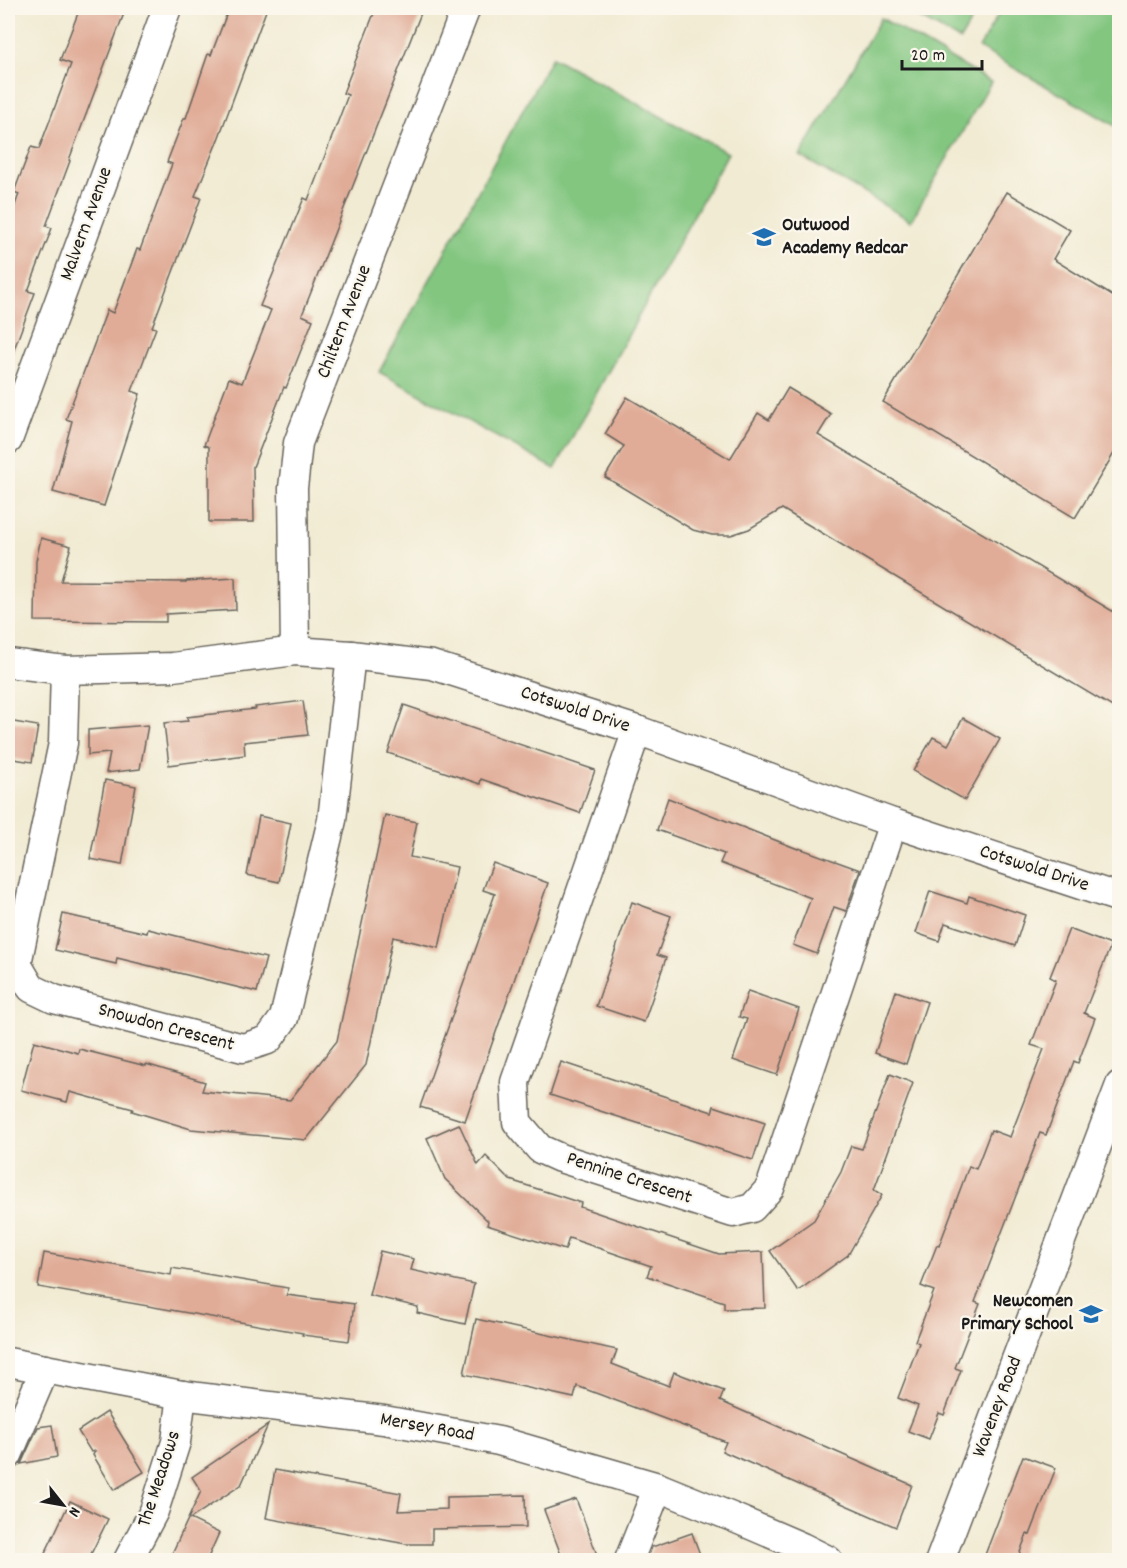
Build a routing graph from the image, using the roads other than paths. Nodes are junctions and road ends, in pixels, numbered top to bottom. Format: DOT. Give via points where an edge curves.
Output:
graph roads {
  1 [pos="167,8"];
  2 [pos="466,8"];
  3 [pos="8,440"];
  4 [pos="296,651"];
  5 [pos="351,655"];
  6 [pos="8,663"];
  7 [pos="65,670"];
  8 [pos="637,730"];
  9 [pos="893,823"];
  10 [pos="1119,897"];
  11 [pos="1119,1085"];
  12 [pos="8,1362"];
  13 [pos="45,1369"];
  14 [pos="182,1395"];
  15 [pos="8,1455"];
  16 [pos="658,1487"];
  17 [pos="128,1560"];
  18 [pos="629,1560"];
  19 [pos="828,1560"];
  20 [pos="940,1560"];
  1 -- 3 [label="street, Malvern Avenue"];
  2 -- 4 [label="street, Chiltern Avenue" via="298,442 293,488"];
  4 -- 5 [label="street, Cotswold Drive"];
  4 -- 7 [label="street, Cotswold Drive" via="173,667"];
  5 -- 7 [label="street, Snowdon Crescent" via="332,820 284,1018 268,1040 243,1048 54,999 31,988 17,964 63,743"];
  5 -- 8 [label="street, Cotswold Drive" via="432,665"];
  6 -- 7 [label="street, Cotswold Drive"];
  8 -- 9 [label="street, Cotswold Drive"];
  8 -- 9 [label="street, Pennine Crescent" via="515,1082 517,1122 540,1149 560,1158 733,1213 752,1208 770,1188"];
  9 -- 10 [label="street, Cotswold Drive"];
  11 -- 20 [label="street, Waveney Road"];
  12 -- 13 [label="street, Mersey Road"];
  13 -- 14 [label="street, Mersey Road"];
  13 -- 15 [label="street"];
  14 -- 16 [label="street, Mersey Road" via="384,1420 499,1441"];
  14 -- 17 [label="street, The Meadows" via="176,1442 154,1511"];
  16 -- 18 [label="street"];
  16 -- 19 [label="street, Mersey Road"];
}
